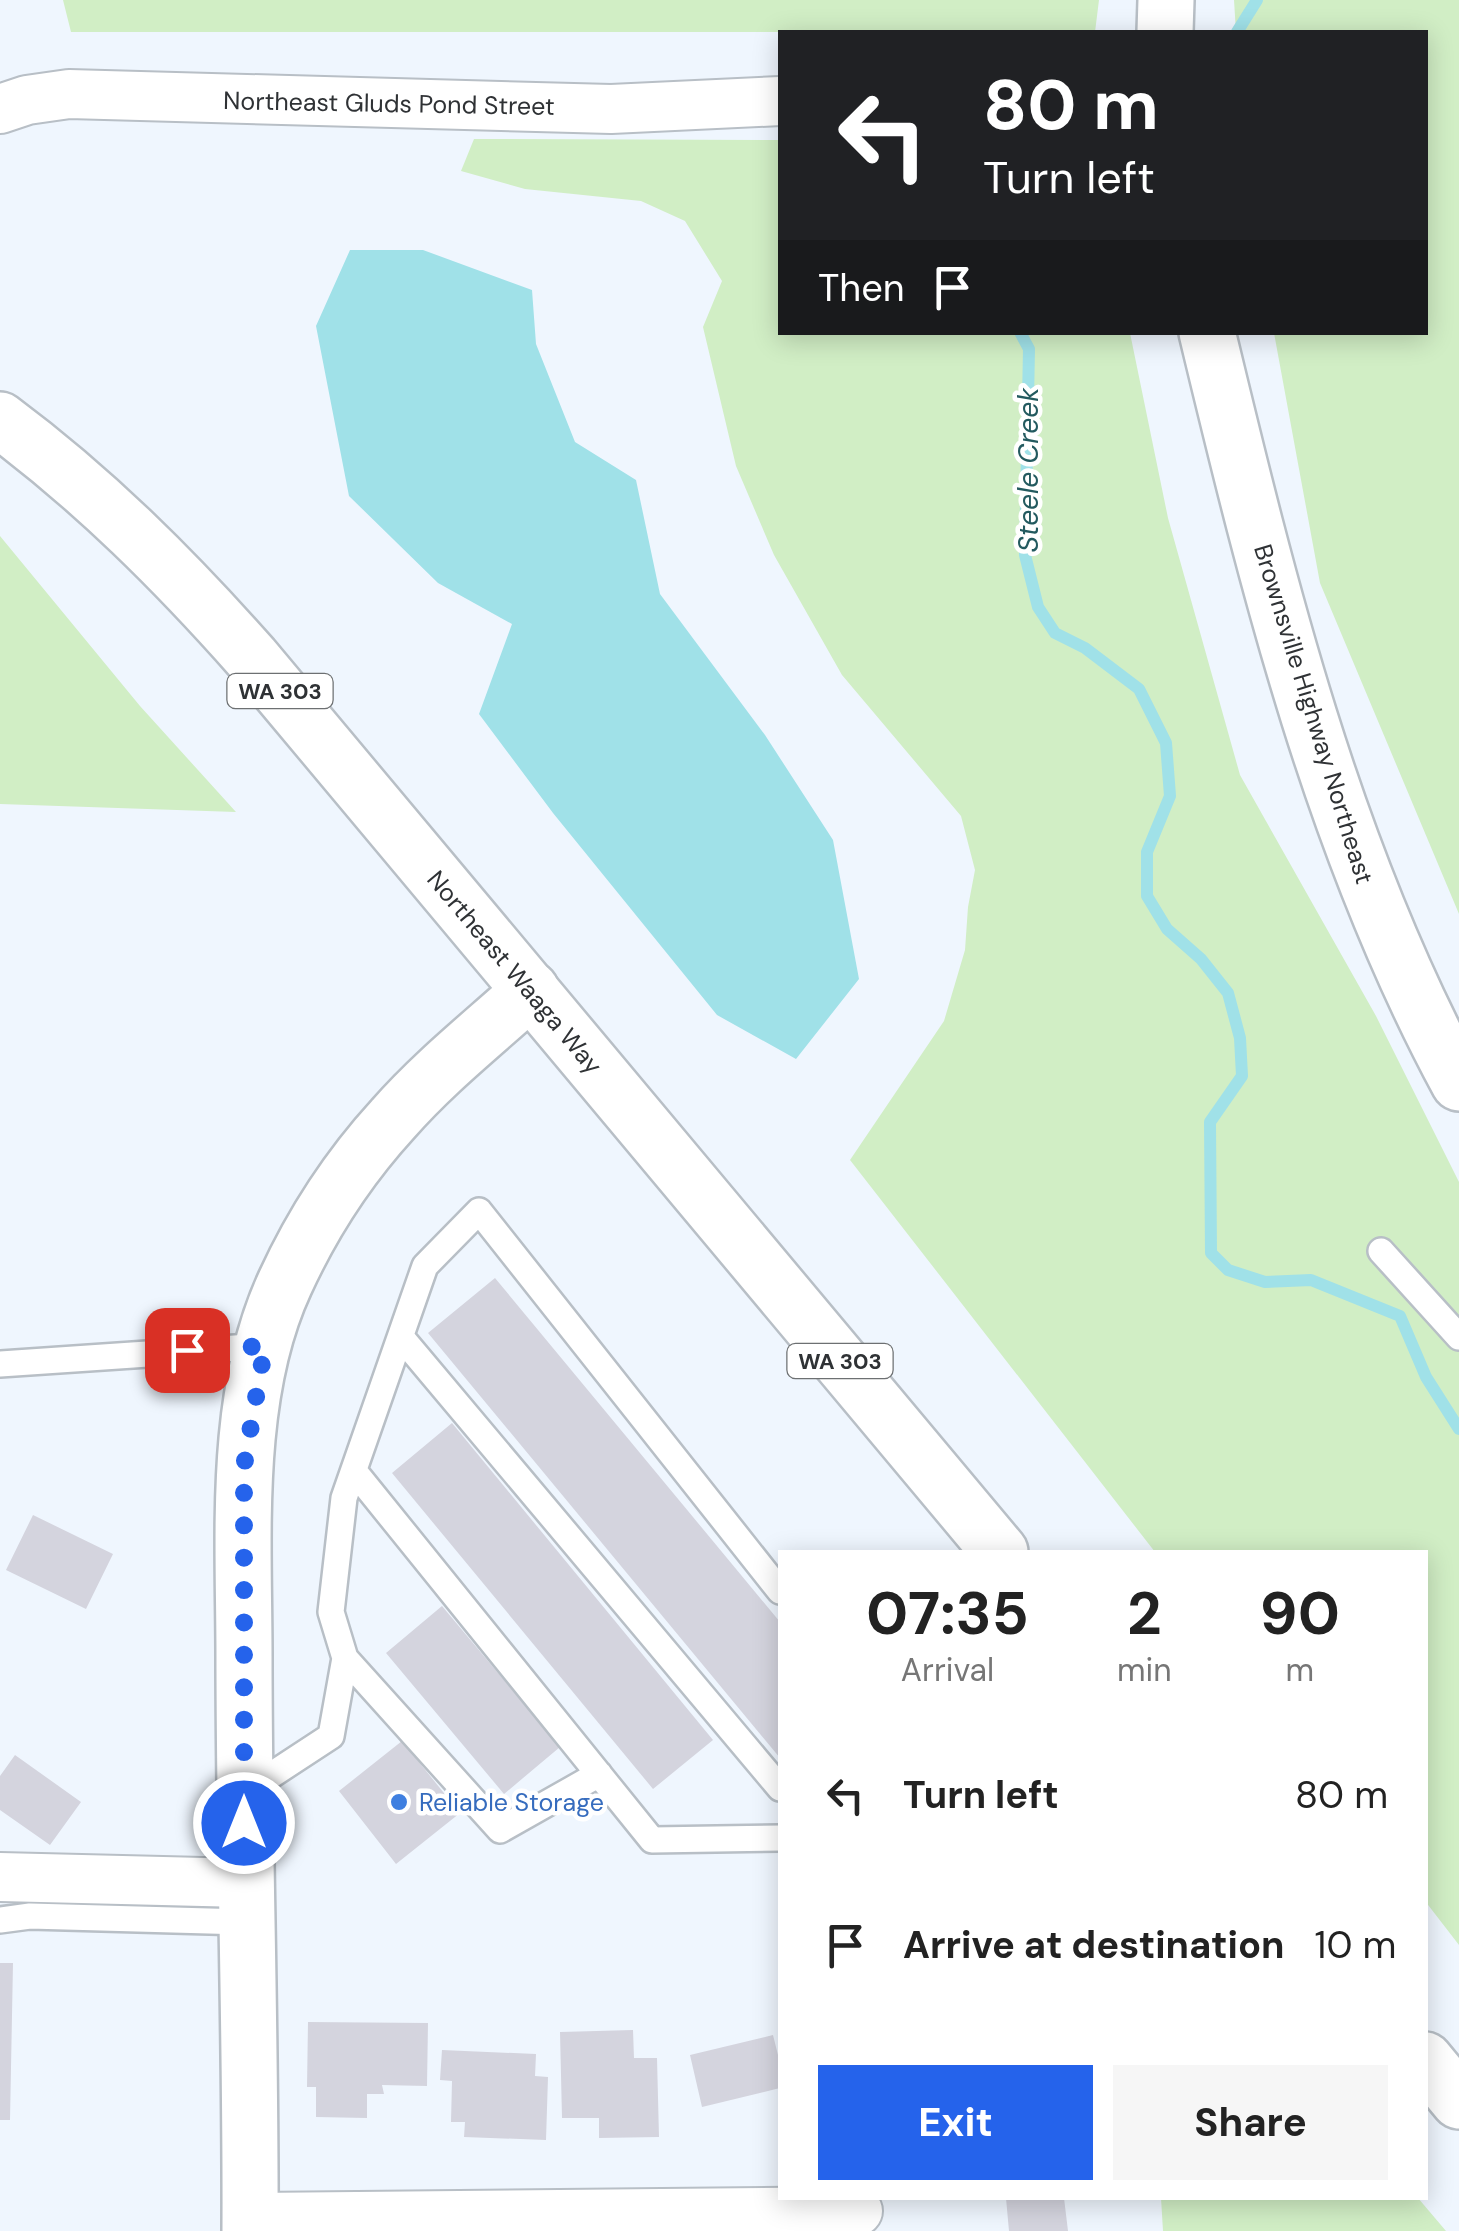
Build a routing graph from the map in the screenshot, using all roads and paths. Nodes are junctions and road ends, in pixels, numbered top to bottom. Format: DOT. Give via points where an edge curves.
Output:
graph roads {
  1 [pos="1166,0"];
  2 [pos="1165,30"];
  3 [pos="778,102"];
  4 [pos="0,108"];
  5 [pos="1207,335"];
  6 [pos="0,420"];
  7 [pos="531,990"];
  8 [pos="1459,1083"];
  9 [pos="1381,1251"];
  10 [pos="401,1336"];
  11 [pos="1459,1337"];
  12 [pos="265,1346"];
  13 [pos="0,1364"];
  14 [pos="354,1471"];
  15 [pos="998,1550"];
  16 [pos="778,1589"];
  17 [pos="345,1658"];
  18 [pos="598,1774"];
  19 [pos="778,1786"];
  20 [pos="244,1792"];
  21 [pos="778,1838"];
  22 [pos="0,1877"];
  23 [pos="244,1902"];
  24 [pos="0,1920"];
  25 [pos="1428,2064"];
  26 [pos="1459,2101"];
  27 [pos="858,2211"];
  28 [pos="250,2224"];
  1 -- 2 [label="main road"];
  3 -- 4 [label="street, Northeast Gluds Pond Street" via="611,108 69,94"];
  5 -- 8 [label="main road, Brownsville Highway Northeast" via="1350,842 1420,1010"];
  6 -- 7 [label="main road, Northeast Waaga Way / WA 303" via="191,589"];
  7 -- 12 [label="main road" via="394,1117 358,1162 284,1285"];
  7 -- 15 [label="main road, Northeast Waaga Way / WA 303"];
  9 -- 11 [label="lane"];
  10 -- 14 [label="lane"];
  10 -- 16 [label="lane" via="425,1266 478,1211"];
  10 -- 19 [label="lane"];
  12 -- 13 [label="lane"];
  12 -- 20 [label="main road" via="244,1466"];
  14 -- 17 [label="lane" via="344,1498 330,1612"];
  14 -- 18 [label="lane"];
  17 -- 18 [label="lane" via="500,1830"];
  17 -- 20 [label="lane" via="332,1736"];
  18 -- 21 [label="lane" via="652,1840"];
  20 -- 23 [label="main road"];
  22 -- 23 [label="street"];
  23 -- 24 [label="lane"];
  23 -- 28 [label="main road"];
  25 -- 26 [label="main road"];
  27 -- 28 [label="street"];
}
